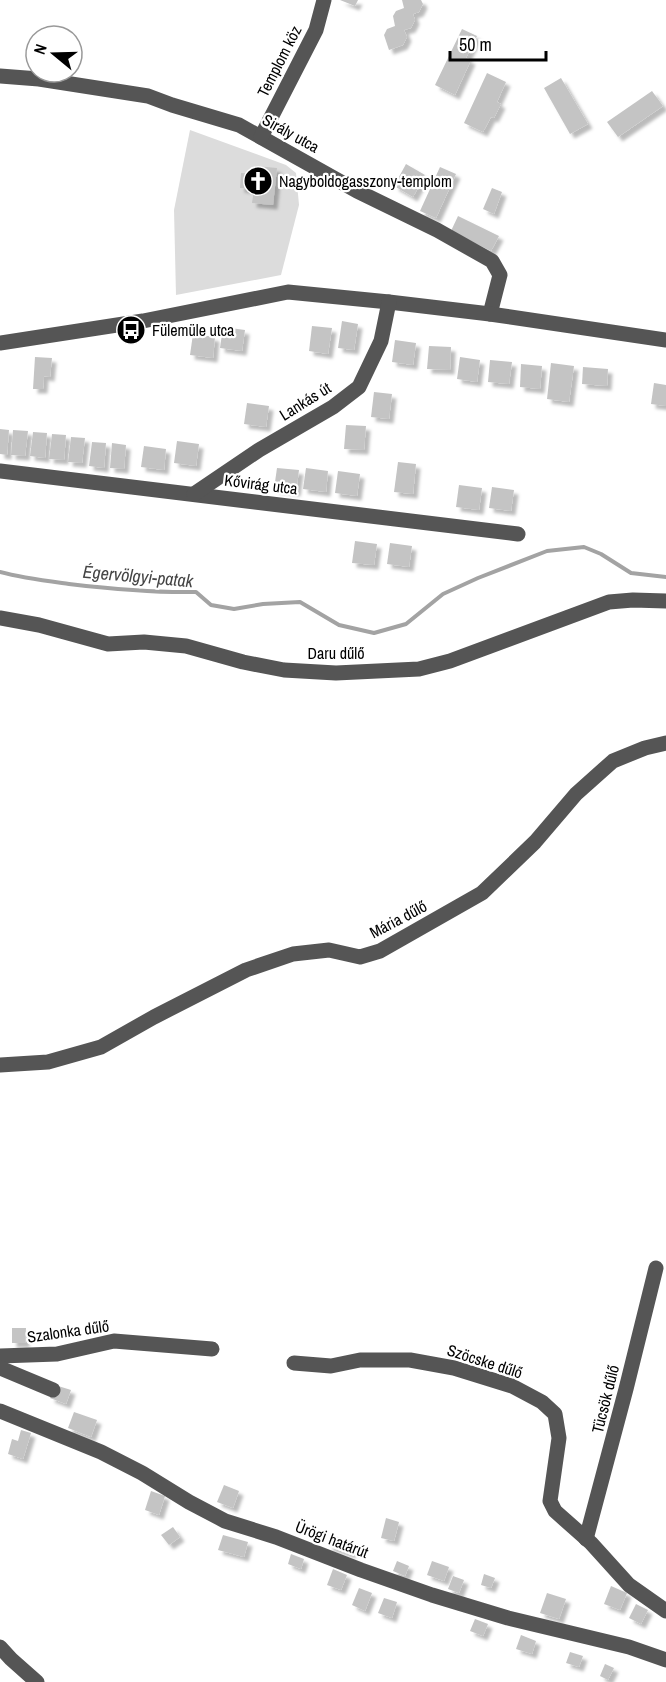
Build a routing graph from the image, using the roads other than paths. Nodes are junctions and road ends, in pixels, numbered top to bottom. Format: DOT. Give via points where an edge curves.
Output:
graph roads {
  1 [pos="324,0"];
  2 [pos="0,76"];
  3 [pos="261,137"];
  4 [pos="389,302"];
  5 [pos="490,314"];
  6 [pos="666,340"];
  7 [pos="0,343"];
  8 [pos="0,471"];
  9 [pos="194,494"];
  10 [pos="518,534"];
  11 [pos="666,601"];
  12 [pos="0,618"];
  13 [pos="666,743"];
  14 [pos="0,1065"];
  15 [pos="656,1268"];
  16 [pos="212,1349"];
  17 [pos="0,1356"];
  18 [pos="294,1363"];
  19 [pos="0,1368"];
  20 [pos="53,1390"];
  21 [pos="0,1411"];
  22 [pos="586,1539"];
  23 [pos="666,1611"];
  24 [pos="0,1647"];
  25 [pos="666,1660"];
  26 [pos="37,1682"];
  1 -- 3 [label="street, Templom köz" via="316,30"];
  2 -- 3 [label="street, Sirály utca" via="39,78 148,96 240,125"];
  3 -- 5 [label="street, Sirály utca" via="492,261 500,275"];
  4 -- 5 [label="street"];
  4 -- 7 [label="street" via="288,292 143,321"];
  4 -- 9 [label="street, Lankás út" via="381,340 359,387"];
  5 -- 6 [label="street"];
  8 -- 9 [label="street, Kővirág utca"];
  9 -- 10 [label="street, Kővirág utca"];
  11 -- 12 [label="street, Daru dűlő" via="609,602 450,661 418,669 336,674 284,670 186,646 108,644"];
  13 -- 14 [label="street, Mária dűlő" via="613,761 576,794 535,842 482,893 380,951 360,957 329,950 293,954 246,970 100,1047 48,1062"];
  15 -- 22 [label="street, Tücsök dűlő"];
  16 -- 17 [label="street, Szalonka dűlő" via="114,1341 57,1354"];
  18 -- 22 [label="street, Szöcske dűlő" via="331,1366 360,1359 410,1360 454,1368 512,1386 542,1402 555,1414 559,1438 550,1501 555,1511"];
  19 -- 20 [label="street"];
  21 -- 25 [label="street, Ürögi határút" via="100,1452 225,1521 432,1595"];
  22 -- 23 [label="street, Szöcske dűlő" via="629,1585"];
  24 -- 26 [label="street"];
}
